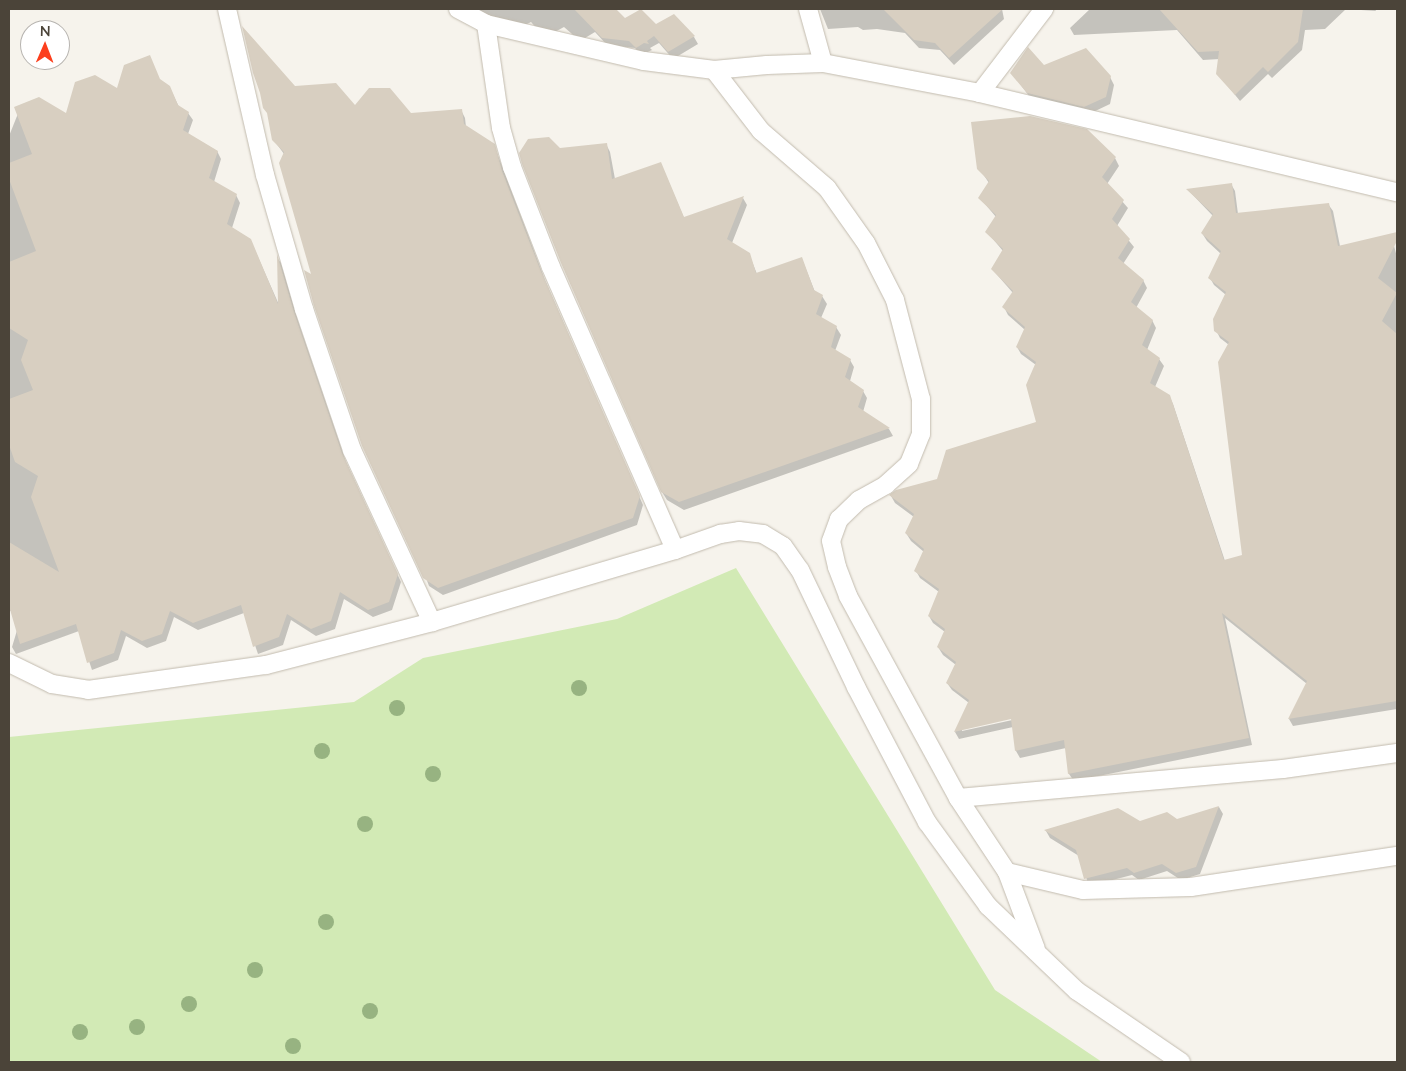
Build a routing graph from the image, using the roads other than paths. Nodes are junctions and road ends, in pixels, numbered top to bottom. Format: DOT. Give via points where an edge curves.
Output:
graph roads {
  1 [pos="226,9"];
  2 [pos="458,9"];
  3 [pos="808,9"];
  4 [pos="1044,9"];
  5 [pos="486,24"];
  6 [pos="823,63"];
  7 [pos="714,70"];
  8 [pos="980,93"];
  9 [pos="1397,192"];
  10 [pos="675,550"];
  11 [pos="432,622"];
  12 [pos="9,663"];
  13 [pos="1397,753"];
  14 [pos="958,798"];
  15 [pos="1397,856"];
  16 [pos="1007,872"];
  17 [pos="1038,954"];
  18 [pos="1181,1062"];
  1 -- 11 [label="lane" via="265,175 304,309 352,450"];
  2 -- 5 [label="lane"];
  3 -- 6 [label="lane"];
  4 -- 8 [label="lane"];
  5 -- 7 [label="lane" via="644,62"];
  5 -- 10 [label="lane" via="501,128 518,184 600,382"];
  6 -- 7 [label="lane"];
  6 -- 8 [label="lane"];
  7 -- 14 [label="lane" via="762,131 827,188 866,242 894,300 921,399 921,434 909,464 886,485 859,500 839,519 831,541 848,596"];
  8 -- 9 [label="lane"];
  10 -- 11 [label="lane"];
  10 -- 17 [label="lane" via="720,534 739,531 763,534 783,546 800,570 856,687 927,822 988,906"];
  11 -- 12 [label="lane" via="266,665 88,690 52,684"];
  13 -- 14 [label="lane" via="1283,769"];
  14 -- 16 [label="lane"];
  15 -- 16 [label="lane" via="1191,886 1083,890"];
  16 -- 17 [label="lane"];
  17 -- 18 [label="lane" via="1077,991"];
}
